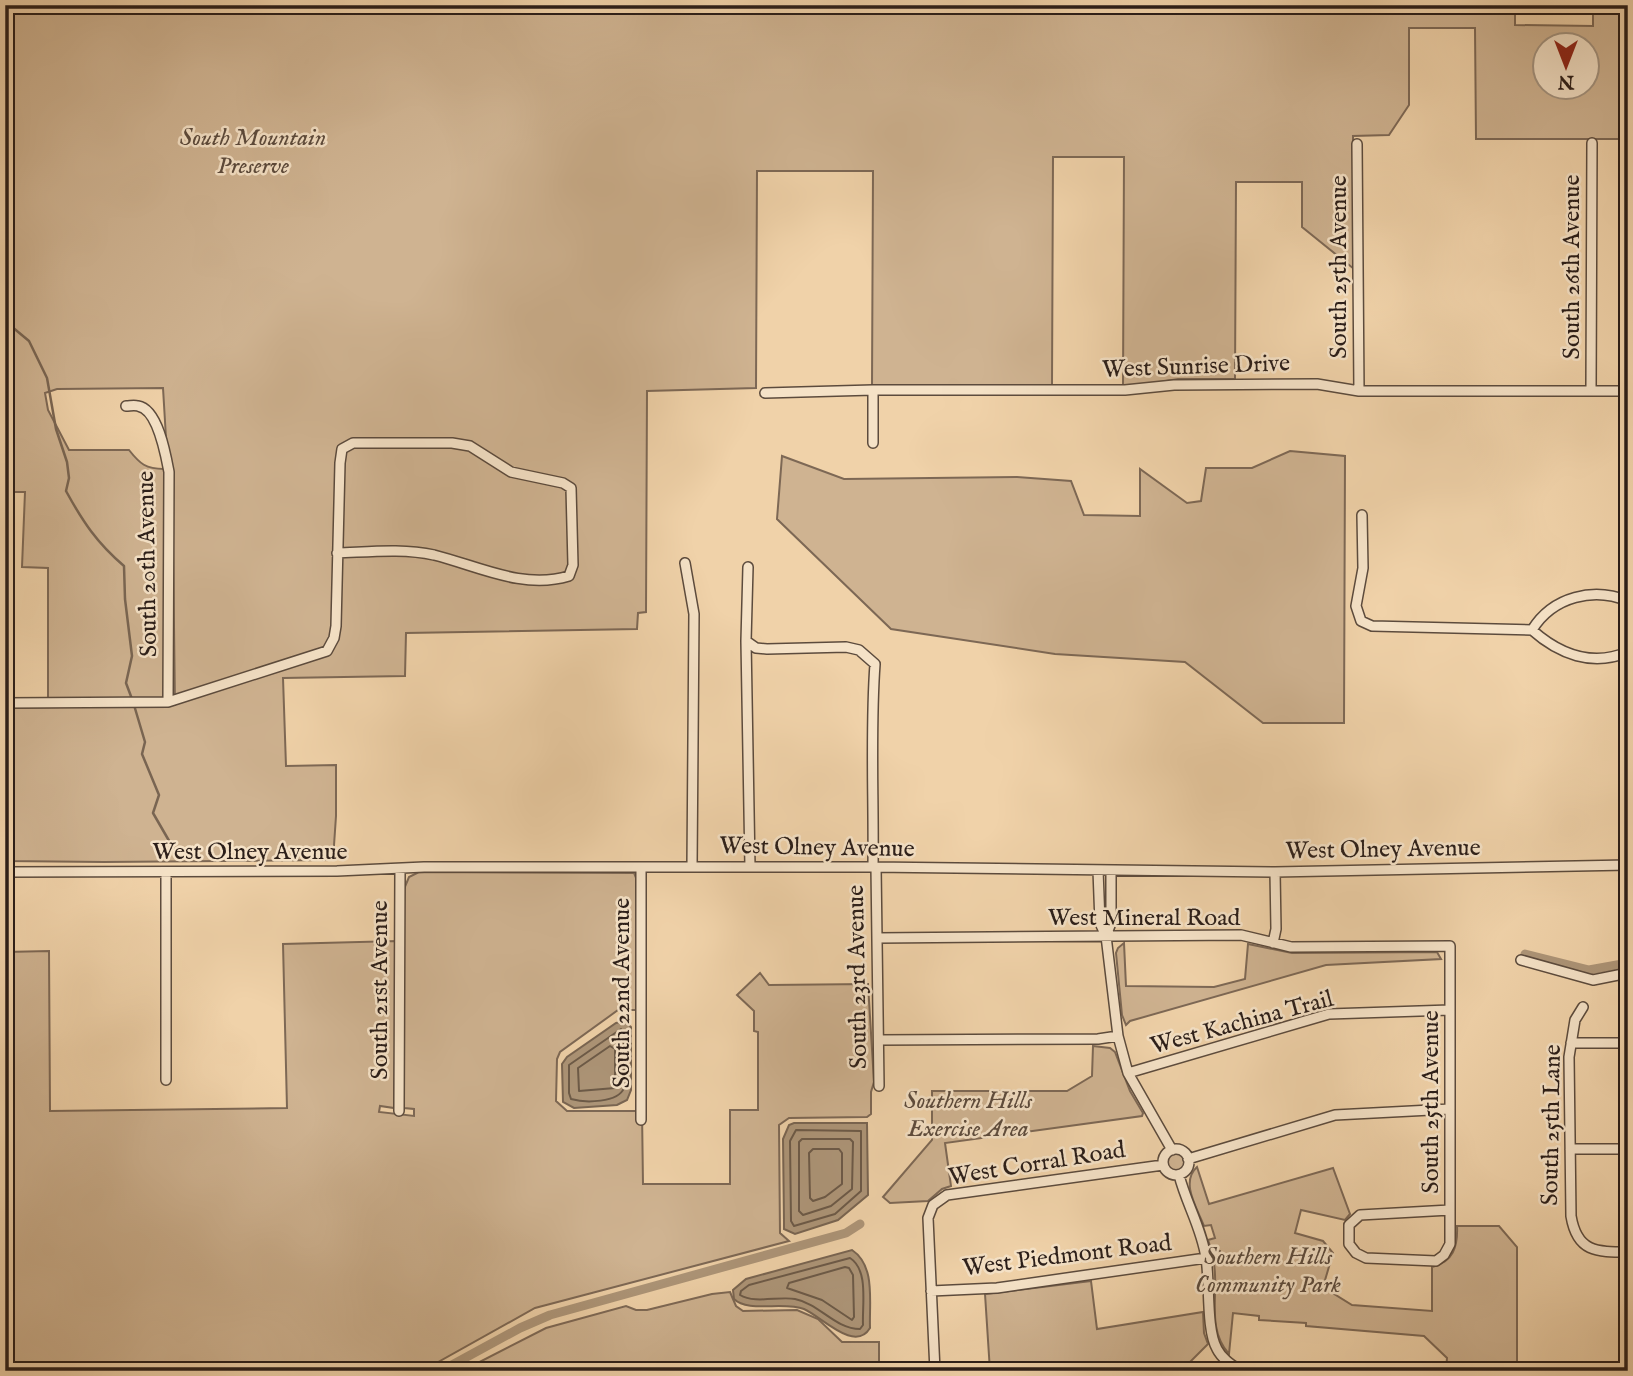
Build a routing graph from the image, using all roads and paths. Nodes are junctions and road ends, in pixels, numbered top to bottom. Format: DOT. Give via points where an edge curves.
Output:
graph roads {
  1 [pos="1592,143"];
  2 [pos="1357,144"];
  3 [pos="873,390"];
  4 [pos="1359,391"];
  5 [pos="1591,391"];
  6 [pos="1628,391"];
  7 [pos="765,393"];
  8 [pos="126,406"];
  9 [pos="873,443"];
  10 [pos="1362,515"];
  11 [pos="337,553"];
  12 [pos="685,564"];
  13 [pos="748,567"];
  14 [pos="1628,601"];
  15 [pos="1532,630"];
  16 [pos="746,641"];
  17 [pos="1628,652"];
  18 [pos="169,702"];
  19 [pos="5,703"];
  20 [pos="1628,865"];
  21 [pos="640,867"];
  22 [pos="692,867"];
  23 [pos="750,867"];
  24 [pos="875,867"];
  25 [pos="400,869"];
  26 [pos="1098,870"];
  27 [pos="1111,870"];
  28 [pos="5,872"];
  29 [pos="166,872"];
  30 [pos="1275,872"];
  31 [pos="1099,906"];
  32 [pos="1110,906"];
  33 [pos="1105,936"];
  34 [pos="878,938"];
  35 [pos="1273,943"];
  36 [pos="1450,946"];
  37 [pos="1521,960"];
  38 [pos="1628,973"];
  39 [pos="1583,1007"];
  40 [pos="1450,1010"];
  41 [pos="1118,1037"];
  42 [pos="879,1040"];
  43 [pos="1570,1043"];
  44 [pos="1628,1043"];
  45 [pos="1128,1073"];
  46 [pos="166,1080"];
  47 [pos="879,1086"];
  48 [pos="1450,1109"];
  49 [pos="399,1111"];
  50 [pos="641,1120"];
  51 [pos="1570,1149"];
  52 [pos="1628,1149"];
  53 [pos="1171,1150"];
  54 [pos="1188,1159"];
  55 [pos="1163,1165"];
  56 [pos="1179,1175"];
  57 [pos="1450,1210"];
  58 [pos="1628,1252"];
  59 [pos="1206,1258"];
  60 [pos="931,1290"];
  61 [pos="935,1371"];
  62 [pos="1241,1371"];
  1 -- 5 [label="street, South 26th Avenue"];
  2 -- 4 [label="street, South 25th Avenue"];
  3 -- 4 [label="street, West Sunrise Drive" via="1317,384"];
  3 -- 7 [label="street, West Sunrise Drive"];
  3 -- 9 [label="street"];
  4 -- 5 [label="street, West Sunrise Drive"];
  5 -- 6 [label="street, West Sunrise Drive"];
  8 -- 18 [label="street, South 20th Avenue" via="139,405 156,425 169,472"];
  10 -- 15 [label="street" via="1363,568 1356,606 1361,621 1372,626"];
  11 -- 11 [label="street" via="342,449 353,443 470,446 511,472 571,488 573,565 569,576 557,580 519,579 432,555"];
  11 -- 18 [label="street" via="336,626 327,650"];
  12 -- 22 [label="street" via="694,614"];
  13 -- 16 [label="street"];
  14 -- 15 [label="street" via="1611,594 1577,596 1560,603"];
  15 -- 17 [label="street" via="1567,654 1595,659"];
  16 -- 23 [label="street"];
  16 -- 24 [label="street, South 23rd Avenue" via="767,649 846,647 859,650 874,664"];
  18 -- 19 [label="street"];
  20 -- 30 [label="street, West Olney Avenue"];
  21 -- 22 [label="street, West Olney Avenue"];
  21 -- 25 [label="street, West Olney Avenue"];
  21 -- 50 [label="street, South 22nd Avenue"];
  22 -- 23 [label="street, West Olney Avenue"];
  23 -- 24 [label="street, West Olney Avenue"];
  24 -- 26 [label="street, West Olney Avenue"];
  24 -- 34 [label="street, South 23rd Avenue"];
  25 -- 29 [label="street, West Olney Avenue"];
  25 -- 49 [label="street, South 21st Avenue"];
  26 -- 27 [label="street, West Olney Avenue"];
  26 -- 31 [label="street"];
  27 -- 30 [label="street, West Olney Avenue"];
  27 -- 32 [label="street"];
  28 -- 29 [label="street, West Olney Avenue"];
  29 -- 46 [label="street"];
  30 -- 35 [label="street"];
  31 -- 32 [label="street"];
  31 -- 33 [label="street"];
  32 -- 33 [label="street" via="1111,923"];
  33 -- 34 [label="street, West Mineral Road"];
  33 -- 35 [label="street, West Mineral Road" via="1241,936"];
  33 -- 41 [label="street"];
  34 -- 42 [label="street, South 23rd Avenue"];
  35 -- 36 [label="street, West Mineral Road" via="1292,947"];
  36 -- 40 [label="street, South 25th Avenue"];
  37 -- 38 [label="street" via="1593,980"];
  39 -- 43 [label="street, South 25th Lane"];
  40 -- 45 [label="street, West Kachina Trail" via="1329,1014"];
  40 -- 48 [label="street, South 25th Avenue"];
  41 -- 42 [label="street, West Kachina Trail"];
  41 -- 45 [label="street"];
  42 -- 47 [label="street, South 23rd Avenue"];
  43 -- 44 [label="street"];
  43 -- 51 [label="street, South 25th Lane"];
  45 -- 53 [label="street"];
  48 -- 54 [label="street" via="1335,1115"];
  48 -- 57 [label="street, South 25th Avenue"];
  51 -- 52 [label="street"];
  51 -- 58 [label="street, South 25th Lane" via="1573,1230 1581,1242 1598,1251"];
  53 -- 54 [label="street" via="1183,1152"];
  53 -- 55 [label="street"];
  54 -- 56 [label="street" via="1187,1168"];
  55 -- 56 [label="street" via="1167,1172"];
  55 -- 60 [label="street, West Corral Road" via="947,1195 933,1205 928,1218"];
  56 -- 59 [label="street"];
  57 -- 57 [label="street, South 25th Avenue" via="1450,1244 1444,1255 1431,1261 1366,1258 1351,1248 1349,1224 1360,1216"];
  59 -- 60 [label="street, West Piedmont Road" via="997,1288"];
  59 -- 62 [label="street" via="1216,1349"];
  60 -- 61 [label="street"];
}
